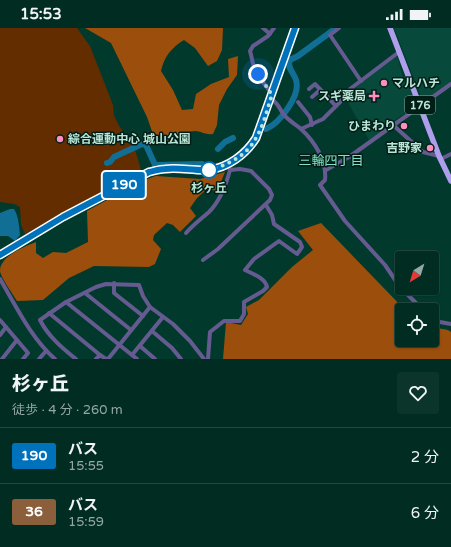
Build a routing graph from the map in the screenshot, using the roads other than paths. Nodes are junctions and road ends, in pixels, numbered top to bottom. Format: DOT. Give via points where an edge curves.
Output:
graph roads {
  1 [pos="263,28"];
  2 [pos="274,28"];
  3 [pos="295,28"];
  4 [pos="340,28"];
  5 [pos="390,28"];
  6 [pos="270,34"];
  7 [pos="399,52"];
  8 [pos="361,80"];
  9 [pos="451,84"];
  10 [pos="309,89"];
  11 [pos="320,90"];
  12 [pos="271,97"];
  13 [pos="312,97"];
  14 [pos="298,102"];
  15 [pos="336,106"];
  16 [pos="420,106"];
  17 [pos="393,124"];
  18 [pos="312,125"];
  19 [pos="301,129"];
  20 [pos="451,154"];
  21 [pos="440,158"];
  22 [pos="227,165"];
  23 [pos="230,170"];
  24 [pos="326,170"];
  25 [pos="451,181"];
  26 [pos="266,205"];
  27 [pos="186,233"];
  28 [pos="0,255"];
  29 [pos="203,260"];
  30 [pos="0,279"];
  31 [pos="114,283"];
  32 [pos="85,293"];
  33 [pos="66,302"];
  34 [pos="416,303"];
  35 [pos="150,307"];
  36 [pos="49,314"];
  37 [pos="143,316"];
  38 [pos="163,317"];
  39 [pos="0,320"];
  40 [pos="439,322"];
  41 [pos="451,324"];
  42 [pos="6,327"];
  43 [pos="131,330"];
  44 [pos="152,331"];
  45 [pos="0,335"];
  46 [pos="17,340"];
  47 [pos="120,345"];
  48 [pos="140,346"];
  49 [pos="46,351"];
  50 [pos="100,355"];
  51 [pos="132,355"];
  52 [pos="2,359"];
  53 [pos="23,359"];
  54 [pos="39,359"];
  55 [pos="55,359"];
  56 [pos="76,359"];
  57 [pos="96,359"];
  58 [pos="107,359"];
  59 [pos="137,359"];
  60 [pos="155,359"];
  61 [pos="181,359"];
  62 [pos="204,359"];
  63 [pos="208,359"];
  1 -- 6 [label="street"];
  2 -- 6 [label="street"];
  3 -- 12 [label="main road"];
  4 -- 8 [label="street" via="330,35"];
  5 -- 7 [label="highway, 176"];
  6 -- 12 [label="street" via="250,51 253,65"];
  7 -- 8 [label="street"];
  7 -- 16 [label="highway, 176"];
  8 -- 15 [label="street"];
  9 -- 16 [label="street"];
  10 -- 11 [label="street" via="315,84"];
  11 -- 13 [label="street"];
  11 -- 15 [label="street"];
  12 -- 19 [label="street" via="285,116"];
  12 -- 22 [label="main road" via="256,138 250,147"];
  14 -- 18 [label="street" via="310,117"];
  15 -- 18 [label="street" via="323,119"];
  16 -- 17 [label="street"];
  16 -- 21 [label="highway, 176"];
  17 -- 21 [label="street" via="423,152"];
  17 -- 24 [label="street" via="349,157"];
  18 -- 19 [label="street"];
  19 -- 24 [label="street" via="314,142"];
  20 -- 21 [label="street"];
  21 -- 25 [label="highway, 176"];
  22 -- 23 [label="street"];
  22 -- 28 [label="main road" via="209,170 164,169 149,172 63,217"];
  23 -- 26 [label="street" via="251,171 265,183 272,195"];
  23 -- 27 [label="street" via="217,201"];
  24 -- 34 [label="street" via="326,180 320,185 358,237"];
  26 -- 29 [label="street"];
  26 -- 63 [label="street" via="274,224 300,242 302,247 298,254 279,241 245,270 265,282 267,287 244,302 244,314 240,321 224,321 210,332"];
  30 -- 49 [label="street"];
  31 -- 32 [label="street" via="101,285"];
  31 -- 35 [label="street" via="139,285"];
  31 -- 37 [label="street" via="114,293"];
  32 -- 33 [label="street"];
  32 -- 43 [label="street"];
  33 -- 36 [label="street"];
  33 -- 47 [label="street"];
  35 -- 37 [label="street"];
  35 -- 38 [label="street"];
  36 -- 50 [label="street"];
  36 -- 56 [label="street" via="40,320 45,329"];
  37 -- 43 [label="street"];
  38 -- 44 [label="street"];
  38 -- 62 [label="street" via="190,340"];
  39 -- 42 [label="street"];
  40 -- 41 [label="street"];
  42 -- 45 [label="street"];
  42 -- 46 [label="street"];
  43 -- 47 [label="street"];
  44 -- 48 [label="street"];
  44 -- 61 [label="street"];
  46 -- 52 [label="street"];
  46 -- 53 [label="street" via="28,353"];
  47 -- 51 [label="street"];
  47 -- 58 [label="street"];
  48 -- 51 [label="street"];
  48 -- 60 [label="street"];
  49 -- 54 [label="street"];
  49 -- 55 [label="street"];
  50 -- 57 [label="street"];
  50 -- 58 [label="street"];
  51 -- 59 [label="street"];
}
